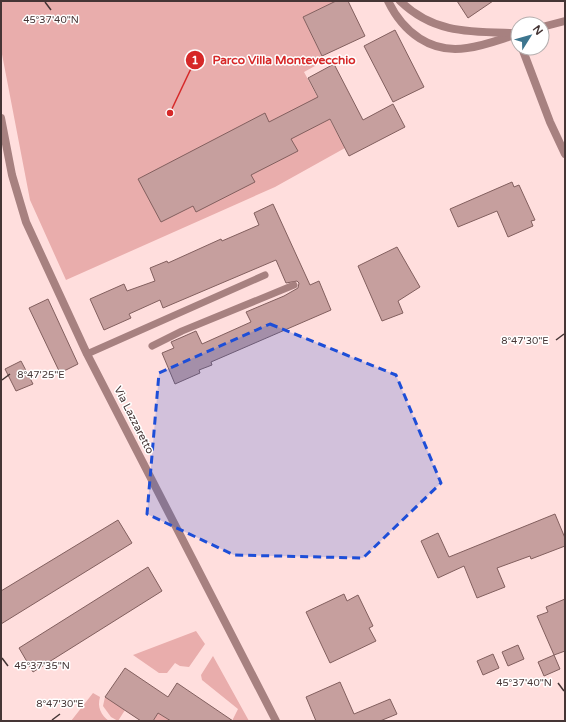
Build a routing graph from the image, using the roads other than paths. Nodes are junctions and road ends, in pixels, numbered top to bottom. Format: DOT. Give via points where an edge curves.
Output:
graph roads {
  1 [pos="388,1"];
  2 [pos="400,1"];
  3 [pos="565,21"];
  4 [pos="550,25"];
  5 [pos="510,34"];
  6 [pos="510,36"];
  7 [pos="525,56"];
  8 [pos="1,118"];
  9 [pos="565,154"];
  10 [pos="266,275"];
  11 [pos="294,285"];
  12 [pos="152,346"];
  13 [pos="87,354"];
  14 [pos="276,721"];
  1 -- 6 [label="street" via="401,23 412,35 446,48 466,49"];
  2 -- 5 [label="street" via="411,11 435,25 465,32"];
  3 -- 4 [label="street"];
  7 -- 9 [label="street"];
  8 -- 13 [label="street, Via Lazzaretto" via="12,175 26,222"];
  10 -- 13 [label="lane"];
  11 -- 12 [label="lane"];
  13 -- 14 [label="street, Via Lazzaretto"];
}
